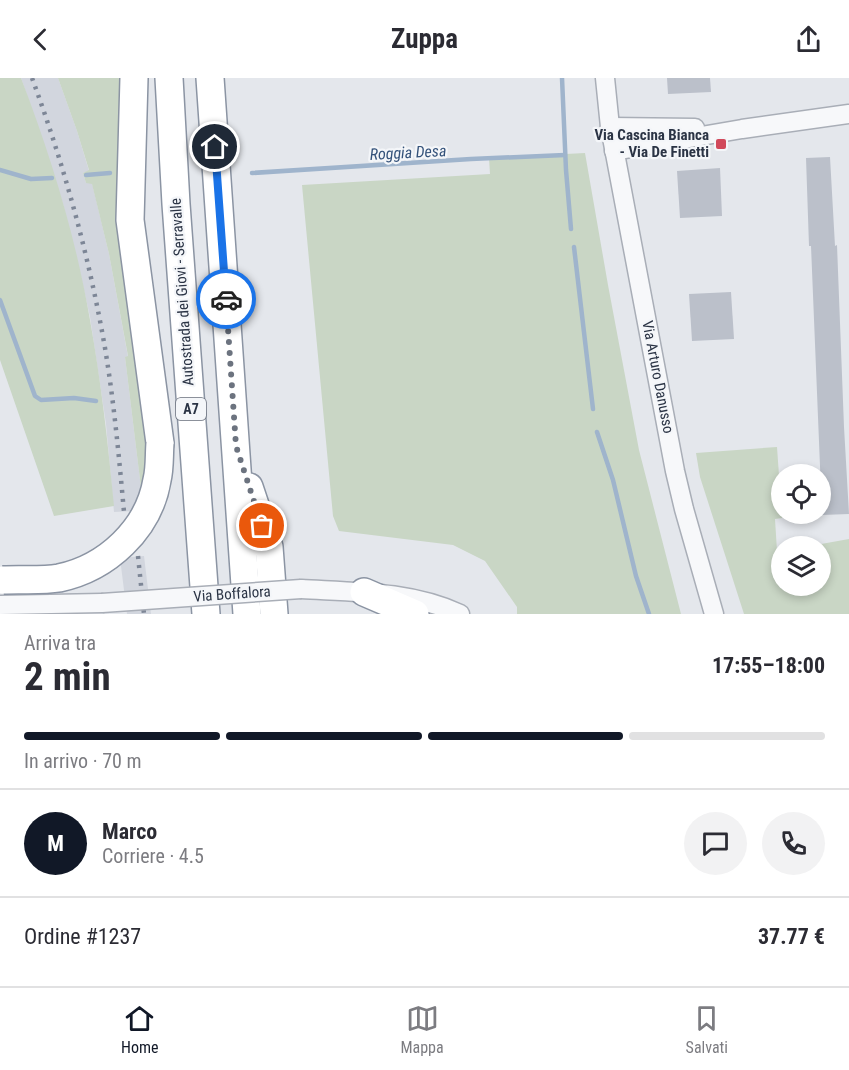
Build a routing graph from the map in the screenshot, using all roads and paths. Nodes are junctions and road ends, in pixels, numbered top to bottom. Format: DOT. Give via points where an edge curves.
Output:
graph roads {
  1 [pos="134,78"];
  2 [pos="149,78"];
  3 [pos="169,78"];
  4 [pos="210,78"];
  5 [pos="605,78"];
  6 [pos="849,114"];
  7 [pos="610,127"];
  8 [pos="742,129"];
  9 [pos="614,151"];
  10 [pos="176,204"];
  11 [pos="236,446"];
  12 [pos="1,588"];
  13 [pos="364,592"];
  14 [pos="714,609"];
  15 [pos="206,614"];
  16 [pos="247,614"];
  17 [pos="274,614"];
  18 [pos="415,614"];
  19 [pos="460,614"];
  1 -- 12 [label="highway, bridge" via="130,220 160,443 158,480 148,512 117,550 88,569"];
  2 -- 10 [label="highway"];
  3 -- 10 [label="highway, Autostrada dei Giovi - Serravalle / A7"];
  4 -- 11 [label="highway"];
  5 -- 7 [label="street, Via Arturo Danusso"];
  6 -- 8 [label="street"];
  7 -- 8 [label="street"];
  7 -- 9 [label="street, Via Arturo Danusso"];
  8 -- 9 [label="street"];
  9 -- 14 [label="street, Via Arturo Danusso" via="675,471"];
  10 -- 15 [label="highway, Autostrada dei Giovi - Serravalle / A7"];
  11 -- 16 [label="highway"];
  11 -- 17 [label="highway" via="269,547"];
  12 -- 13 [label="street, Via Boffalora, bridge" via="102,603 301,589"];
  13 -- 18 [label="highway"];
  13 -- 19 [label="street, Via Boffalora" via="409,597"];
}
